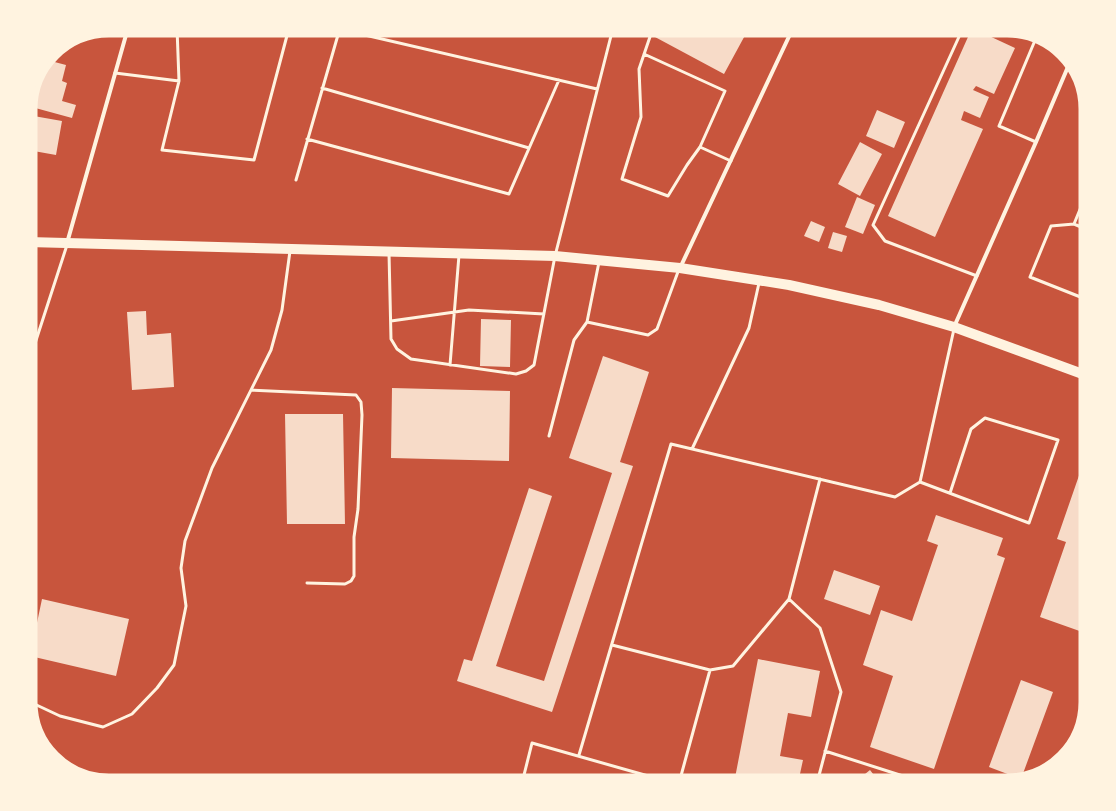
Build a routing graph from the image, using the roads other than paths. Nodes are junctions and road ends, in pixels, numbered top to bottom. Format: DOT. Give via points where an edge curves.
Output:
graph roads {
  1 [pos="126,35"];
  2 [pos="177,35"];
  3 [pos="287,35"];
  4 [pos="338,35"];
  5 [pos="369,35"];
  6 [pos="611,35"];
  7 [pos="651,35"];
  8 [pos="790,35"];
  9 [pos="960,35"];
  10 [pos="1035,41"];
  11 [pos="644,54"];
  12 [pos="1068,67"];
  13 [pos="115,73"];
  14 [pos="559,80"];
  15 [pos="179,81"];
  16 [pos="322,88"];
  17 [pos="597,89"];
  18 [pos="307,139"];
  19 [pos="1036,142"];
  20 [pos="700,147"];
  21 [pos="529,148"];
  22 [pos="731,161"];
  23 [pos="296,180"];
  24 [pos="1081,207"];
  25 [pos="1074,224"];
  26 [pos="1081,227"];
  27 [pos="35,242"];
  28 [pos="67,244"];
  29 [pos="290,249"];
  30 [pos="388,252"];
  31 [pos="459,254"];
  32 [pos="555,256"];
  33 [pos="599,260"];
  34 [pos="680,268"];
  35 [pos="977,276"];
  36 [pos="759,280"];
  37 [pos="1081,297"];
  38 [pos="455,312"];
  39 [pos="544,314"];
  40 [pos="391,321"];
  41 [pos="587,322"];
  42 [pos="954,327"];
  43 [pos="35,342"];
  44 [pos="450,365"];
  45 [pos="1081,373"];
  46 [pos="252,390"];
  47 [pos="549,436"];
  48 [pos="692,449"];
  49 [pos="820,479"];
  50 [pos="920,482"];
  51 [pos="950,493"];
  52 [pos="307,583"];
  53 [pos="789,599"];
  54 [pos="612,645"];
  55 [pos="710,670"];
  56 [pos="35,704"];
  57 [pos="826,751"];
  58 [pos="579,755"];
  59 [pos="524,776"];
  60 [pos="650,776"];
  61 [pos="681,776"];
  62 [pos="819,776"];
  63 [pos="903,776"];
  1 -- 13 [label="street"];
  2 -- 15 [label="lane"];
  3 -- 15 [label="lane" via="254,160 162,150"];
  4 -- 16 [label="lane"];
  5 -- 14 [label="lane"];
  6 -- 17 [label="lane"];
  7 -- 11 [label="lane"];
  8 -- 22 [label="street"];
  9 -- 35 [label="lane" via="873,225 885,241"];
  10 -- 19 [label="lane" via="999,126"];
  11 -- 20 [label="lane" via="725,92"];
  11 -- 20 [label="lane" via="639,69 641,117 622,179 668,196"];
  12 -- 19 [label="street"];
  13 -- 15 [label="lane"];
  13 -- 28 [label="street"];
  14 -- 17 [label="lane"];
  14 -- 21 [label="lane"];
  16 -- 18 [label="lane"];
  16 -- 21 [label="lane"];
  17 -- 32 [label="lane"];
  18 -- 21 [label="lane" via="509,194"];
  18 -- 23 [label="lane"];
  19 -- 35 [label="street"];
  20 -- 22 [label="lane"];
  22 -- 34 [label="street"];
  24 -- 25 [label="lane"];
  25 -- 26 [label="lane"];
  25 -- 37 [label="lane" via="1051,226 1030,277"];
  27 -- 28 [label="main road"];
  28 -- 29 [label="main road"];
  28 -- 43 [label="lane"];
  29 -- 30 [label="main road"];
  29 -- 46 [label="lane" via="282,310 271,350"];
  30 -- 31 [label="main road"];
  30 -- 40 [label="lane"];
  31 -- 32 [label="main road"];
  31 -- 38 [label="lane"];
  32 -- 33 [label="main road"];
  32 -- 39 [label="lane"];
  33 -- 34 [label="main road"];
  33 -- 41 [label="lane"];
  34 -- 36 [label="main road"];
  34 -- 41 [label="lane" via="657,329 648,335"];
  35 -- 42 [label="street"];
  36 -- 42 [label="main road" via="879,305"];
  36 -- 48 [label="lane" via="750,328"];
  38 -- 39 [label="lane" via="469,310"];
  38 -- 40 [label="lane"];
  38 -- 44 [label="lane"];
  39 -- 44 [label="lane" via="534,365 526,371 516,374"];
  40 -- 44 [label="lane" via="391,339 397,349 411,359"];
  41 -- 47 [label="lane" via="574,340"];
  42 -- 45 [label="main road"];
  42 -- 50 [label="lane"];
  46 -- 52 [label="lane" via="356,395 360,402 362,415 354,576 345,584"];
  46 -- 56 [label="lane" via="212,468 185,541 181,568 186,606 174,665 157,688 132,714 103,727 60,716"];
  48 -- 49 [label="lane"];
  48 -- 54 [label="lane" via="671,444"];
  49 -- 50 [label="lane" via="895,497"];
  49 -- 53 [label="lane"];
  50 -- 51 [label="lane"];
  51 -- 51 [label="lane" via="1029,523 1058,440 985,418 971,429"];
  53 -- 55 [label="lane" via="733,666"];
  53 -- 57 [label="lane" via="820,628 841,692"];
  54 -- 55 [label="lane"];
  54 -- 58 [label="lane"];
  55 -- 61 [label="lane"];
  57 -- 62 [label="lane"];
  57 -- 63 [label="lane"];
  58 -- 59 [label="lane" via="532,743"];
  58 -- 60 [label="lane"];
}
